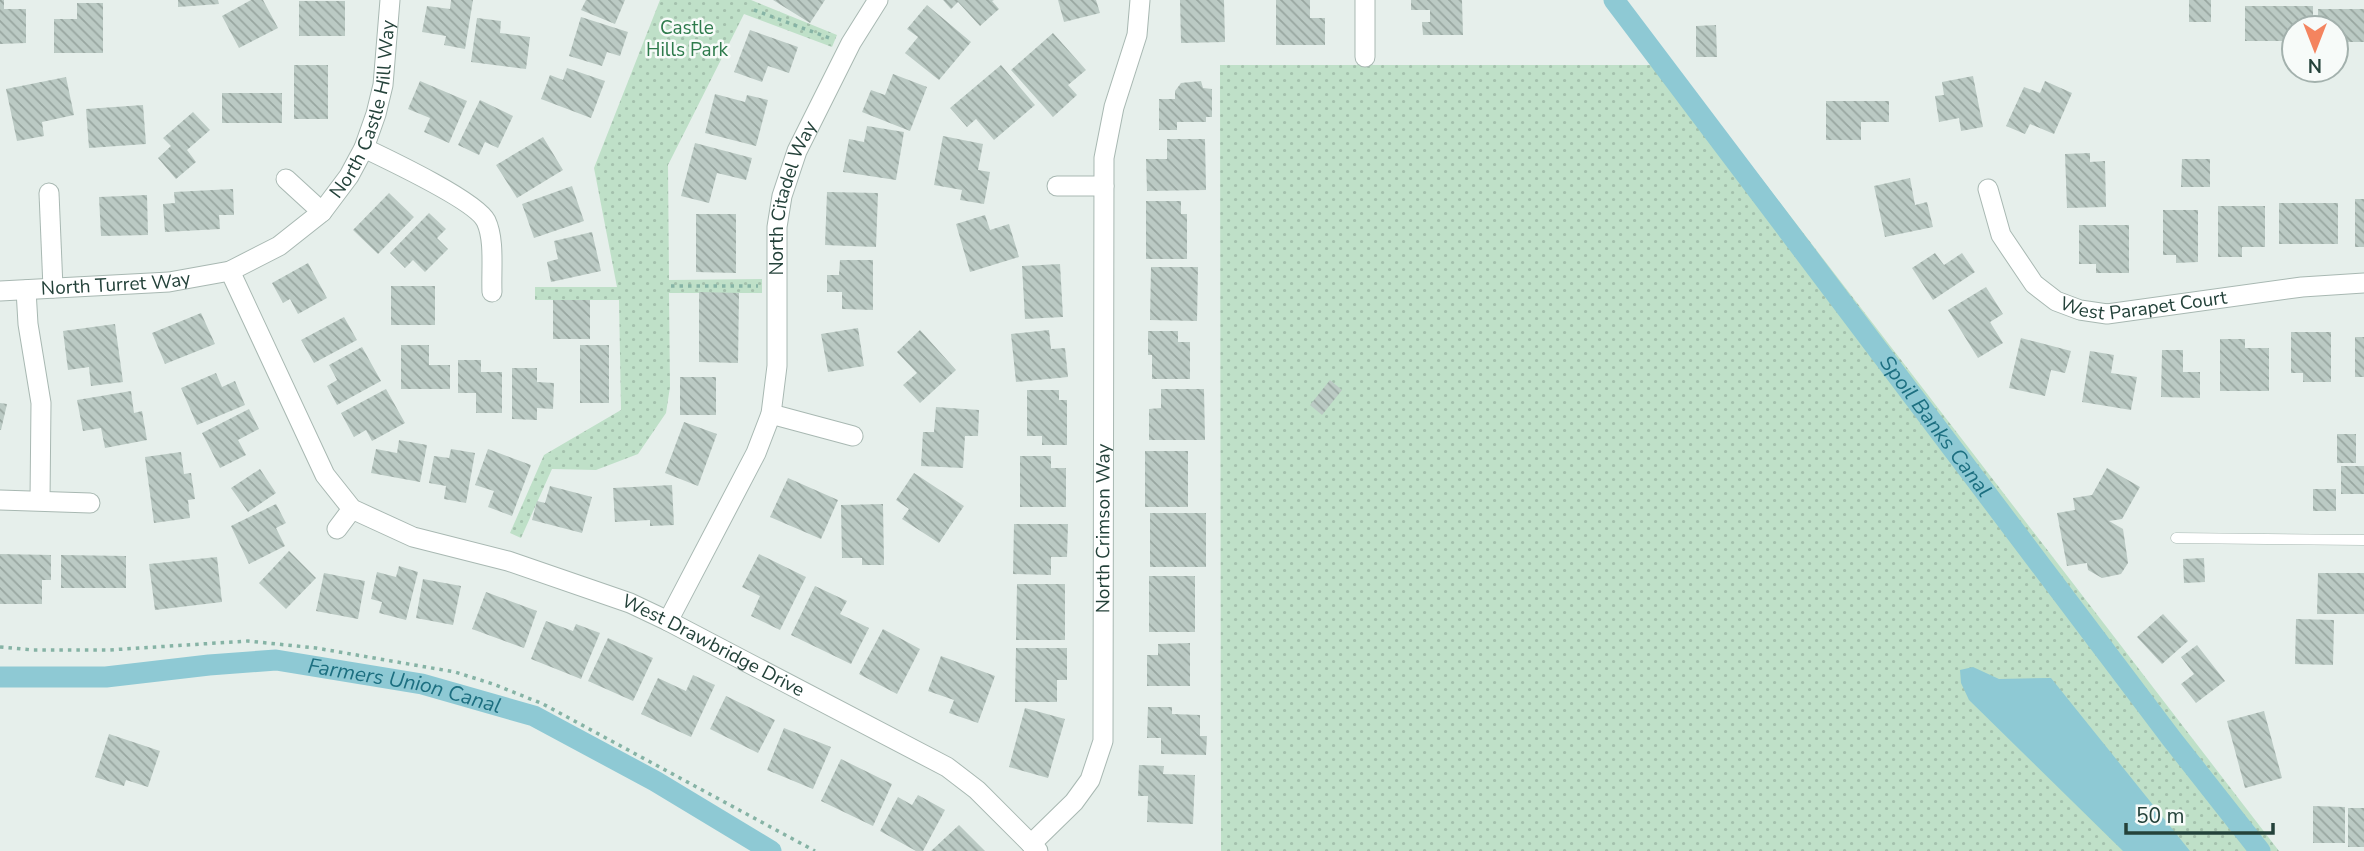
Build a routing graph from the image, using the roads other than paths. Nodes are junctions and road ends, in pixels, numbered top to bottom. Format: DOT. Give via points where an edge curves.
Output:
graph roads {
  1 [pos="390,0"];
  2 [pos="878,0"];
  3 [pos="1140,0"];
  4 [pos="1365,0"];
  5 [pos="1365,57"];
  6 [pos="364,148"];
  7 [pos="286,179"];
  8 [pos="1057,187"];
  9 [pos="1104,187"];
  10 [pos="1989,189"];
  11 [pos="49,193"];
  12 [pos="322,212"];
  13 [pos="230,271"];
  14 [pos="2364,283"];
  15 [pos="53,288"];
  16 [pos="26,290"];
  17 [pos="0,291"];
  18 [pos="492,292"];
  19 [pos="771,414"];
  20 [pos="853,436"];
  21 [pos="0,500"];
  22 [pos="40,500"];
  23 [pos="90,503"];
  24 [pos="352,509"];
  25 [pos="337,529"];
  26 [pos="2176,538"];
  27 [pos="2364,540"];
  28 [pos="668,621"];
  29 [pos="1034,848"];
  1 -- 6 [label="street, North Castle Hill Way" via="383,85"];
  2 -- 19 [label="street, North Citadel Way" via="797,151 782,196 777,227 777,366"];
  3 -- 9 [label="street, North Crimson Way" via="1137,35 1114,107 1104,158"];
  4 -- 5 [label="street"];
  6 -- 12 [label="street, North Castle Hill Way"];
  6 -- 18 [label="street" via="472,206 485,219"];
  7 -- 12 [label="street, North Castle Hill Way"];
  8 -- 9 [label="street"];
  9 -- 29 [label="street, North Crimson Way" via="1103,741 1090,780"];
  10 -- 14 [label="street, West Parapet Court" via="2001,235 2034,284 2056,301 2080,310 2107,314"];
  11 -- 15 [label="street"];
  12 -- 13 [label="street, North Castle Hill Way" via="279,246"];
  13 -- 15 [label="street, North Turret Way" via="169,282"];
  13 -- 24 [label="street, West Drawbridge Drive" via="325,475"];
  15 -- 16 [label="street, North Turret Way"];
  16 -- 17 [label="street, North Turret Way"];
  16 -- 22 [label="street" via="41,403"];
  19 -- 20 [label="street"];
  19 -- 28 [label="street, North Citadel Way" via="756,453"];
  21 -- 22 [label="street"];
  22 -- 23 [label="street"];
  24 -- 25 [label="street"];
  24 -- 28 [label="street, West Drawbridge Drive" via="413,537 508,561 630,603"];
  26 -- 27 [label="lane"];
  28 -- 29 [label="street, West Drawbridge Drive" via="947,767 977,790"];
}
